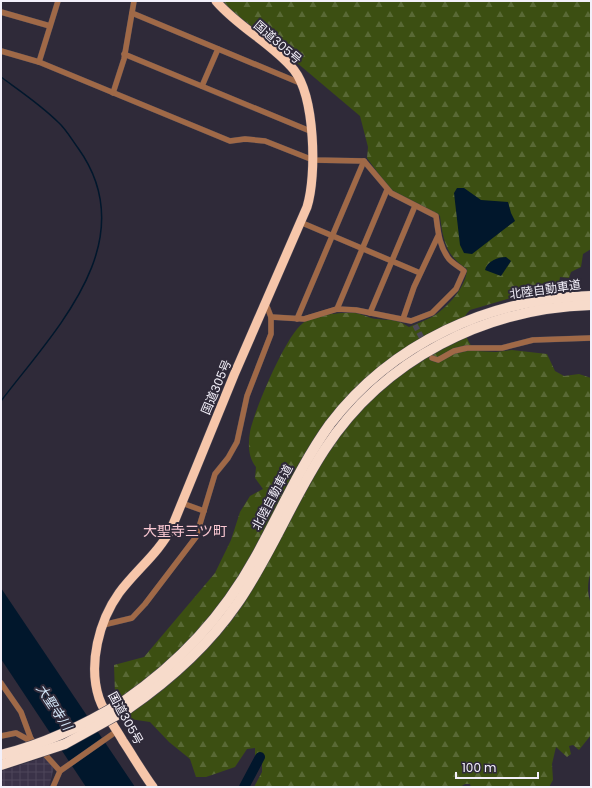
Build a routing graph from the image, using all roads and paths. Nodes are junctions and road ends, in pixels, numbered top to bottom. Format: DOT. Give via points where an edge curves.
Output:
graph roads {
  1 [pos="58,1"];
  2 [pos="134,1"];
  3 [pos="216,1"];
  4 [pos="1,12"];
  5 [pos="132,13"];
  6 [pos="50,26"];
  7 [pos="218,49"];
  8 [pos="1,51"];
  9 [pos="124,54"];
  10 [pos="39,62"];
  11 [pos="301,83"];
  12 [pos="202,86"];
  13 [pos="113,93"];
  14 [pos="310,131"];
  15 [pos="313,160"];
  16 [pos="364,161"];
  17 [pos="387,190"];
  18 [pos="415,206"];
  19 [pos="300,222"];
  20 [pos="332,236"];
  21 [pos="438,236"];
  22 [pos="361,249"];
  23 [pos="392,262"];
  24 [pos="420,273"];
  25 [pos="591,296"];
  26 [pos="266,304"];
  27 [pos="591,305"];
  28 [pos="337,309"];
  29 [pos="370,313"];
  30 [pos="271,317"];
  31 [pos="297,319"];
  32 [pos="403,319"];
  33 [pos="591,338"];
  34 [pos="432,358"];
  35 [pos="182,503"];
  36 [pos="204,511"];
  37 [pos="103,625"];
  38 [pos="1,683"];
  39 [pos="126,705"];
  40 [pos="114,732"];
  41 [pos="1,736"];
  42 [pos="30,739"];
  43 [pos="1,756"];
  44 [pos="1,765"];
  45 [pos="60,771"];
  46 [pos="53,787"];
  47 [pos="153,787"];
  1 -- 6 [label="street"];
  2 -- 5 [label="street"];
  3 -- 11 [label="highway, 国道305号" via="286,62"];
  4 -- 6 [label="street"];
  5 -- 7 [label="street"];
  5 -- 9 [label="street"];
  6 -- 10 [label="street"];
  7 -- 11 [label="street"];
  7 -- 12 [label="street"];
  8 -- 10 [label="street"];
  9 -- 12 [label="street"];
  9 -- 13 [label="street"];
  10 -- 13 [label="street"];
  11 -- 14 [label="highway, 国道305号" via="306,98"];
  12 -- 14 [label="street"];
  13 -- 15 [label="street" via="227,140 265,141"];
  14 -- 15 [label="highway, 国道305号"];
  15 -- 16 [label="street"];
  15 -- 19 [label="highway, 国道305号" via="310,199"];
  16 -- 17 [label="street"];
  16 -- 20 [label="street"];
  17 -- 18 [label="street"];
  17 -- 22 [label="street"];
  18 -- 21 [label="street" via="436,216"];
  18 -- 23 [label="street"];
  19 -- 20 [label="street"];
  19 -- 26 [label="highway, 国道305号"];
  20 -- 22 [label="street"];
  20 -- 31 [label="street"];
  21 -- 24 [label="street"];
  21 -- 32 [label="street" via="449,259 464,271 463,274 456,290 432,314 415,322"];
  22 -- 23 [label="street"];
  22 -- 28 [label="street"];
  23 -- 24 [label="street"];
  23 -- 29 [label="street"];
  24 -- 32 [label="street"];
  25 -- 39 [label="highway, 北陸自動車道" via="532,301 483,314 430,338 382,372 347,405 316,445 242,580 213,620 186,650"];
  26 -- 30 [label="street"];
  26 -- 35 [label="highway, 国道305号"];
  27 -- 39 [label="highway, 北陸自動車道" via="533,311 473,328 435,347 386,380 355,411 325,449 250,584 221,626 170,678"];
  28 -- 29 [label="street"];
  28 -- 31 [label="street"];
  29 -- 32 [label="street"];
  30 -- 31 [label="street"];
  30 -- 36 [label="street" via="271,334 247,396 238,437 228,458 215,474"];
  33 -- 34 [label="street" via="533,340 502,348 467,348 438,360"];
  35 -- 36 [label="street"];
  35 -- 37 [label="highway, 国道305号" via="164,542 120,592"];
  36 -- 37 [label="street" via="196,537 145,604 132,618"];
  37 -- 40 [label="highway, 国道305号" via="95,661 97,684 99,698"];
  38 -- 42 [label="street" via="21,712"];
  39 -- 43 [label="highway, 北陸自動車道, bridge" via="64,734"];
  39 -- 44 [label="highway, 北陸自動車道, bridge" via="65,744"];
  40 -- 45 [label="street"];
  40 -- 47 [label="highway, 国道305号"];
  41 -- 42 [label="street" via="16,733"];
  42 -- 45 [label="street"];
  45 -- 46 [label="street"];
}
